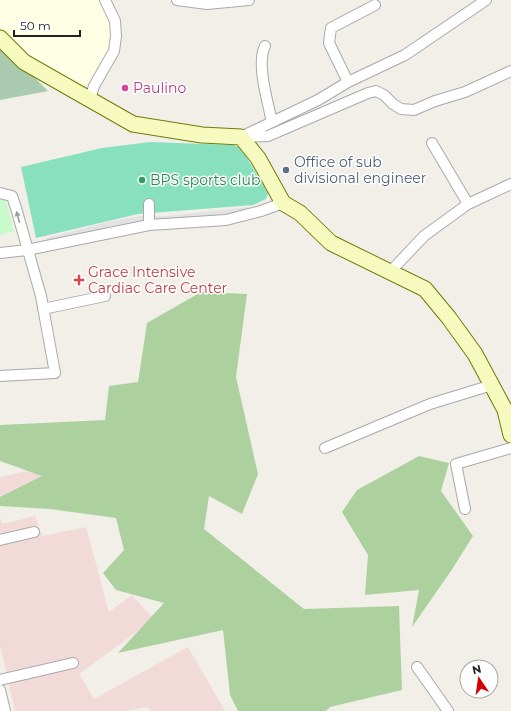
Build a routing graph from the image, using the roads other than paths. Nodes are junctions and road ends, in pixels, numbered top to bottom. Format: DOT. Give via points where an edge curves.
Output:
graph roads {
  1 [pos="105,0"];
  2 [pos="177,0"];
  3 [pos="249,0"];
  4 [pos="486,0"];
  5 [pos="375,5"];
  6 [pos="0,38"];
  7 [pos="265,46"];
  8 [pos="511,71"];
  9 [pos="348,82"];
  10 [pos="90,99"];
  11 [pos="272,122"];
  12 [pos="241,137"];
  13 [pos="432,143"];
  14 [pos="511,184"];
  15 [pos="0,193"];
  16 [pos="283,203"];
  17 [pos="149,204"];
  18 [pos="468,204"];
  19 [pos="149,225"];
  20 [pos="27,250"];
  21 [pos="0,253"];
  22 [pos="390,272"];
  23 [pos="105,296"];
  24 [pos="44,309"];
  25 [pos="0,376"];
  26 [pos="492,385"];
  27 [pos="511,434"];
  28 [pos="325,448"];
  29 [pos="511,448"];
  30 [pos="465,509"];
  31 [pos="34,532"];
  32 [pos="0,540"];
  33 [pos="73,662"];
  34 [pos="417,667"];
  35 [pos="0,680"];
  36 [pos="0,690"];
  37 [pos="5,711"];
  38 [pos="448,711"];
  1 -- 10 [label="street" via="115,21 114,51 94,86"];
  2 -- 3 [label="street" via="207,4"];
  4 -- 9 [label="street" via="405,55"];
  5 -- 9 [label="street" via="331,28 329,43"];
  6 -- 10 [label="street" via="24,62"];
  7 -- 11 [label="street" via="261,62"];
  8 -- 12 [label="street" via="465,92 414,110 401,109 376,91 268,136"];
  9 -- 11 [label="street"];
  10 -- 12 [label="street" via="133,124 202,135"];
  11 -- 12 [label="street"];
  12 -- 16 [label="street" via="258,158"];
  13 -- 18 [label="street"];
  14 -- 18 [label="street"];
  20 -- 15 [label="street, one-way" via="12,196"];
  16 -- 19 [label="street" via="226,220"];
  16 -- 22 [label="street" via="300,213 332,243"];
  17 -- 19 [label="street"];
  18 -- 22 [label="street" via="424,236"];
  19 -- 20 [label="street"];
  20 -- 21 [label="street"];
  20 -- 24 [label="street"];
  22 -- 26 [label="street" via="425,289 475,354"];
  23 -- 24 [label="street"];
  24 -- 25 [label="street" via="55,372"];
  26 -- 27 [label="street" via="505,410"];
  26 -- 28 [label="street" via="430,404"];
  29 -- 30 [label="street" via="456,464"];
  31 -- 32 [label="street"];
  33 -- 35 [label="street"];
  34 -- 38 [label="street"];
  36 -- 37 [label="street"];
}
